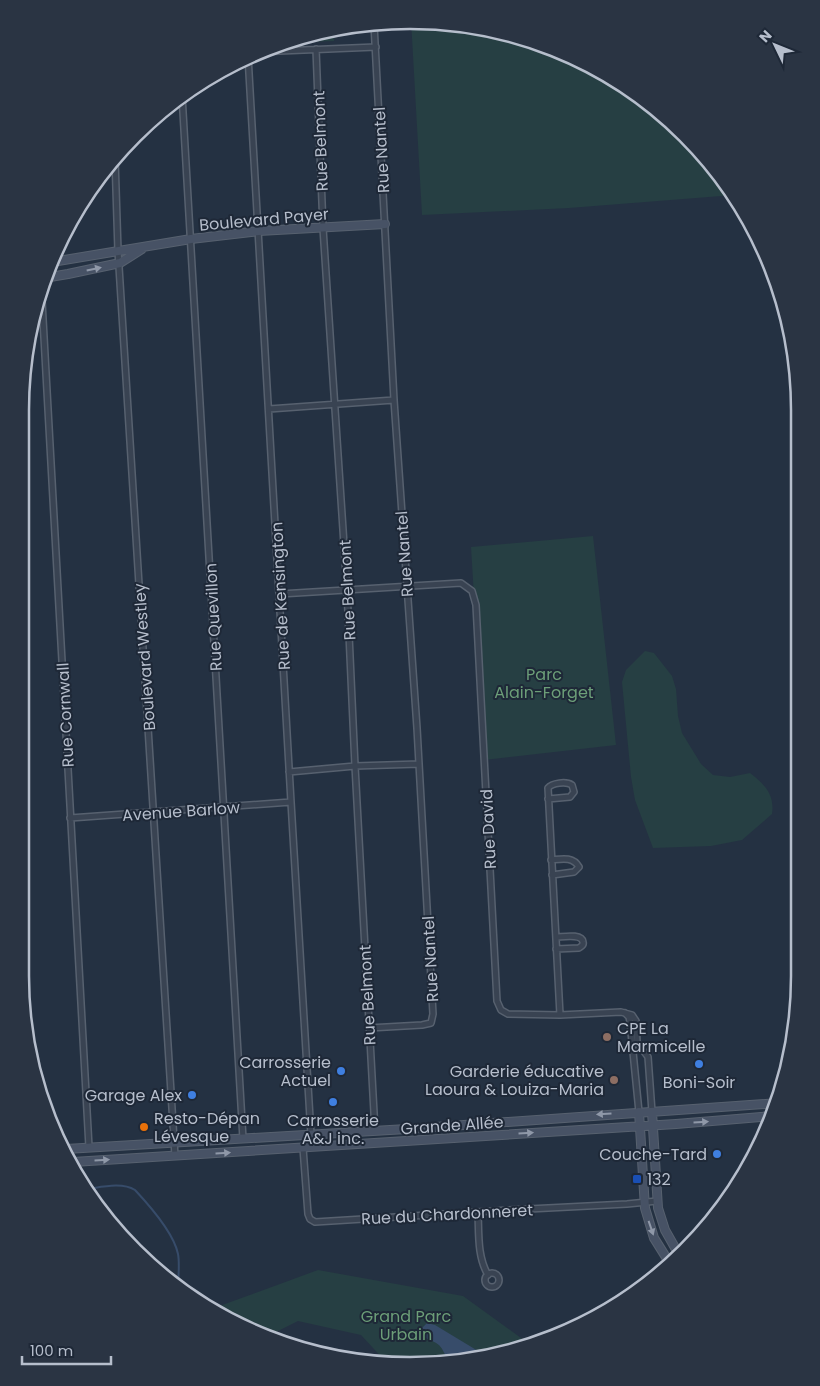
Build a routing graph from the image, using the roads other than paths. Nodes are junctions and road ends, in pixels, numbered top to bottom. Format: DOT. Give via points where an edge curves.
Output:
graph roads {
  1 [pos="375,31"];
  2 [pos="376,47"];
  3 [pos="316,50"];
  4 [pos="282,51"];
  5 [pos="248,65"];
  6 [pos="183,105"];
  7 [pos="115,169"];
  8 [pos="385,224"];
  9 [pos="323,228"];
  10 [pos="258,231"];
  11 [pos="191,239"];
  12 [pos="146,247"];
  13 [pos="118,251"];
  14 [pos="59,261"];
  15 [pos="120,263"];
  16 [pos="53,276"];
  17 [pos="42,310"];
  18 [pos="394,400"];
  19 [pos="336,404"];
  20 [pos="269,409"];
  21 [pos="406,586"];
  22 [pos="347,590"];
  23 [pos="280,594"];
  24 [pos="419,764"];
  25 [pos="355,766"];
  26 [pos="289,772"];
  27 [pos="548,799"];
  28 [pos="291,802"];
  29 [pos="224,808"];
  30 [pos="154,813"];
  31 [pos="70,818"];
  32 [pos="551,860"];
  33 [pos="552,874"];
  34 [pos="556,937"];
  35 [pos="556,949"];
  36 [pos="625,1012"];
  37 [pos="560,1015"];
  38 [pos="369,1028"];
  39 [pos="769,1104"];
  40 [pos="639,1112"];
  41 [pos="652,1112"];
  42 [pos="764,1117"];
  43 [pos="640,1126"];
  44 [pos="652,1126"];
  45 [pos="375,1131"];
  46 [pos="311,1135"];
  47 [pos="243,1139"];
  48 [pos="174,1142"];
  49 [pos="89,1147"];
  50 [pos="303,1148"];
  51 [pos="70,1149"];
  52 [pos="175,1156"];
  53 [pos="77,1162"];
  54 [pos="657,1201"];
  55 [pos="644,1202"];
  56 [pos="478,1212"];
  57 [pos="676,1250"];
  58 [pos="666,1258"];
  59 [pos="488,1275"];
  1 -- 2 [label="street, Rue Nantel"];
  2 -- 3 [label="street"];
  2 -- 8 [label="street, Rue Nantel"];
  3 -- 4 [label="street"];
  3 -- 9 [label="street, Rue Belmont"];
  5 -- 10 [label="street, Rue de Kensington"];
  6 -- 11 [label="street, Rue Quevillon"];
  7 -- 13 [label="street, Boulevard Westley"];
  8 -- 9 [label="main road, Boulevard Payer"];
  8 -- 18 [label="street, Rue Nantel"];
  9 -- 10 [label="main road, Boulevard Payer"];
  9 -- 19 [label="street, Rue Belmont"];
  10 -- 11 [label="main road, Boulevard Payer"];
  10 -- 20 [label="street, Rue de Kensington"];
  11 -- 12 [label="main road, Boulevard Payer"];
  11 -- 29 [label="street, Rue Quevillon"];
  12 -- 13 [label="main road, Boulevard Payer"];
  12 -- 15 [label="main road, Boulevard Payer"];
  13 -- 14 [label="main road, Boulevard Payer"];
  13 -- 15 [label="street, Boulevard Westley"];
  16 -- 15 [label="main road, Boulevard Payer, one-way"];
  15 -- 30 [label="street, Boulevard Westley"];
  17 -- 31 [label="street, Rue Cornwall"];
  18 -- 19 [label="street"];
  18 -- 21 [label="street, Rue Nantel"];
  19 -- 20 [label="street"];
  19 -- 22 [label="street, Rue Belmont"];
  20 -- 23 [label="street, Rue de Kensington"];
  21 -- 22 [label="street"];
  21 -- 24 [label="street, Rue Nantel"];
  21 -- 37 [label="street, Rue David" via="461,583 472,591 476,605 497,1001 501,1010 508,1014"];
  22 -- 23 [label="street"];
  22 -- 25 [label="street, Rue Belmont"];
  23 -- 26 [label="street, Rue de Kensington"];
  24 -- 25 [label="street"];
  24 -- 38 [label="street, Rue Nantel" via="433,1014 430,1023 422,1025"];
  25 -- 26 [label="street"];
  25 -- 38 [label="street, Rue Belmont"];
  26 -- 28 [label="street, Rue de Kensington"];
  27 -- 27 [label="street" via="549,786 572,785 574,792 570,797"];
  27 -- 32 [label="street"];
  28 -- 29 [label="street, Avenue Barlow"];
  28 -- 46 [label="street, Rue de Kensington"];
  29 -- 30 [label="street, Avenue Barlow"];
  29 -- 47 [label="street, Rue Quevillon"];
  30 -- 31 [label="street, Avenue Barlow"];
  30 -- 48 [label="street, Boulevard Westley"];
  31 -- 49 [label="street, Rue Cornwall"];
  32 -- 33 [label="street"];
  32 -- 33 [label="street" via="569,859 579,867 574,872"];
  33 -- 34 [label="street"];
  34 -- 35 [label="street"];
  34 -- 35 [label="street" via="578,936 583,942 579,948"];
  35 -- 37 [label="street"];
  36 -- 37 [label="street, Rue David"];
  36 -- 40 [label="street" via="629,1019"];
  36 -- 41 [label="street" via="634,1018 637,1042 648,1057"];
  38 -- 45 [label="street, Rue Belmont"];
  39 -- 41 [label="main road, Grande Allée"];
  40 -- 41 [label="main road, Grande Allée"];
  40 -- 43 [label="main road"];
  40 -- 45 [label="main road, Grande Allée, one-way"];
  41 -- 44 [label="main road"];
  44 -- 42 [label="main road, Grande Allée, one-way"];
  43 -- 44 [label="main road, Grande Allée"];
  50 -- 43 [label="main road, Grande Allée, one-way"];
  43 -- 55 [label="main road"];
  44 -- 54 [label="main road"];
  45 -- 46 [label="main road, Grande Allée"];
  46 -- 47 [label="main road, Grande Allée"];
  47 -- 48 [label="main road, Grande Allée"];
  48 -- 49 [label="main road, Grande Allée"];
  48 -- 52 [label="street, Boulevard Westley"];
  49 -- 51 [label="main road, Grande Allée"];
  52 -- 50 [label="main road, Grande Allée, one-way"];
  50 -- 56 [label="street, Rue du Chardonneret" via="308,1214 313,1221"];
  53 -- 52 [label="main road, Grande Allée, one-way"];
  54 -- 55 [label="street, Rue du Chardonneret"];
  54 -- 57 [label="main road" via="665,1230"];
  55 -- 56 [label="street, Rue du Chardonneret"];
  55 -- 58 [label="main road, one-way" via="654,1238"];
  56 -- 59 [label="street" via="480,1256"];
}
